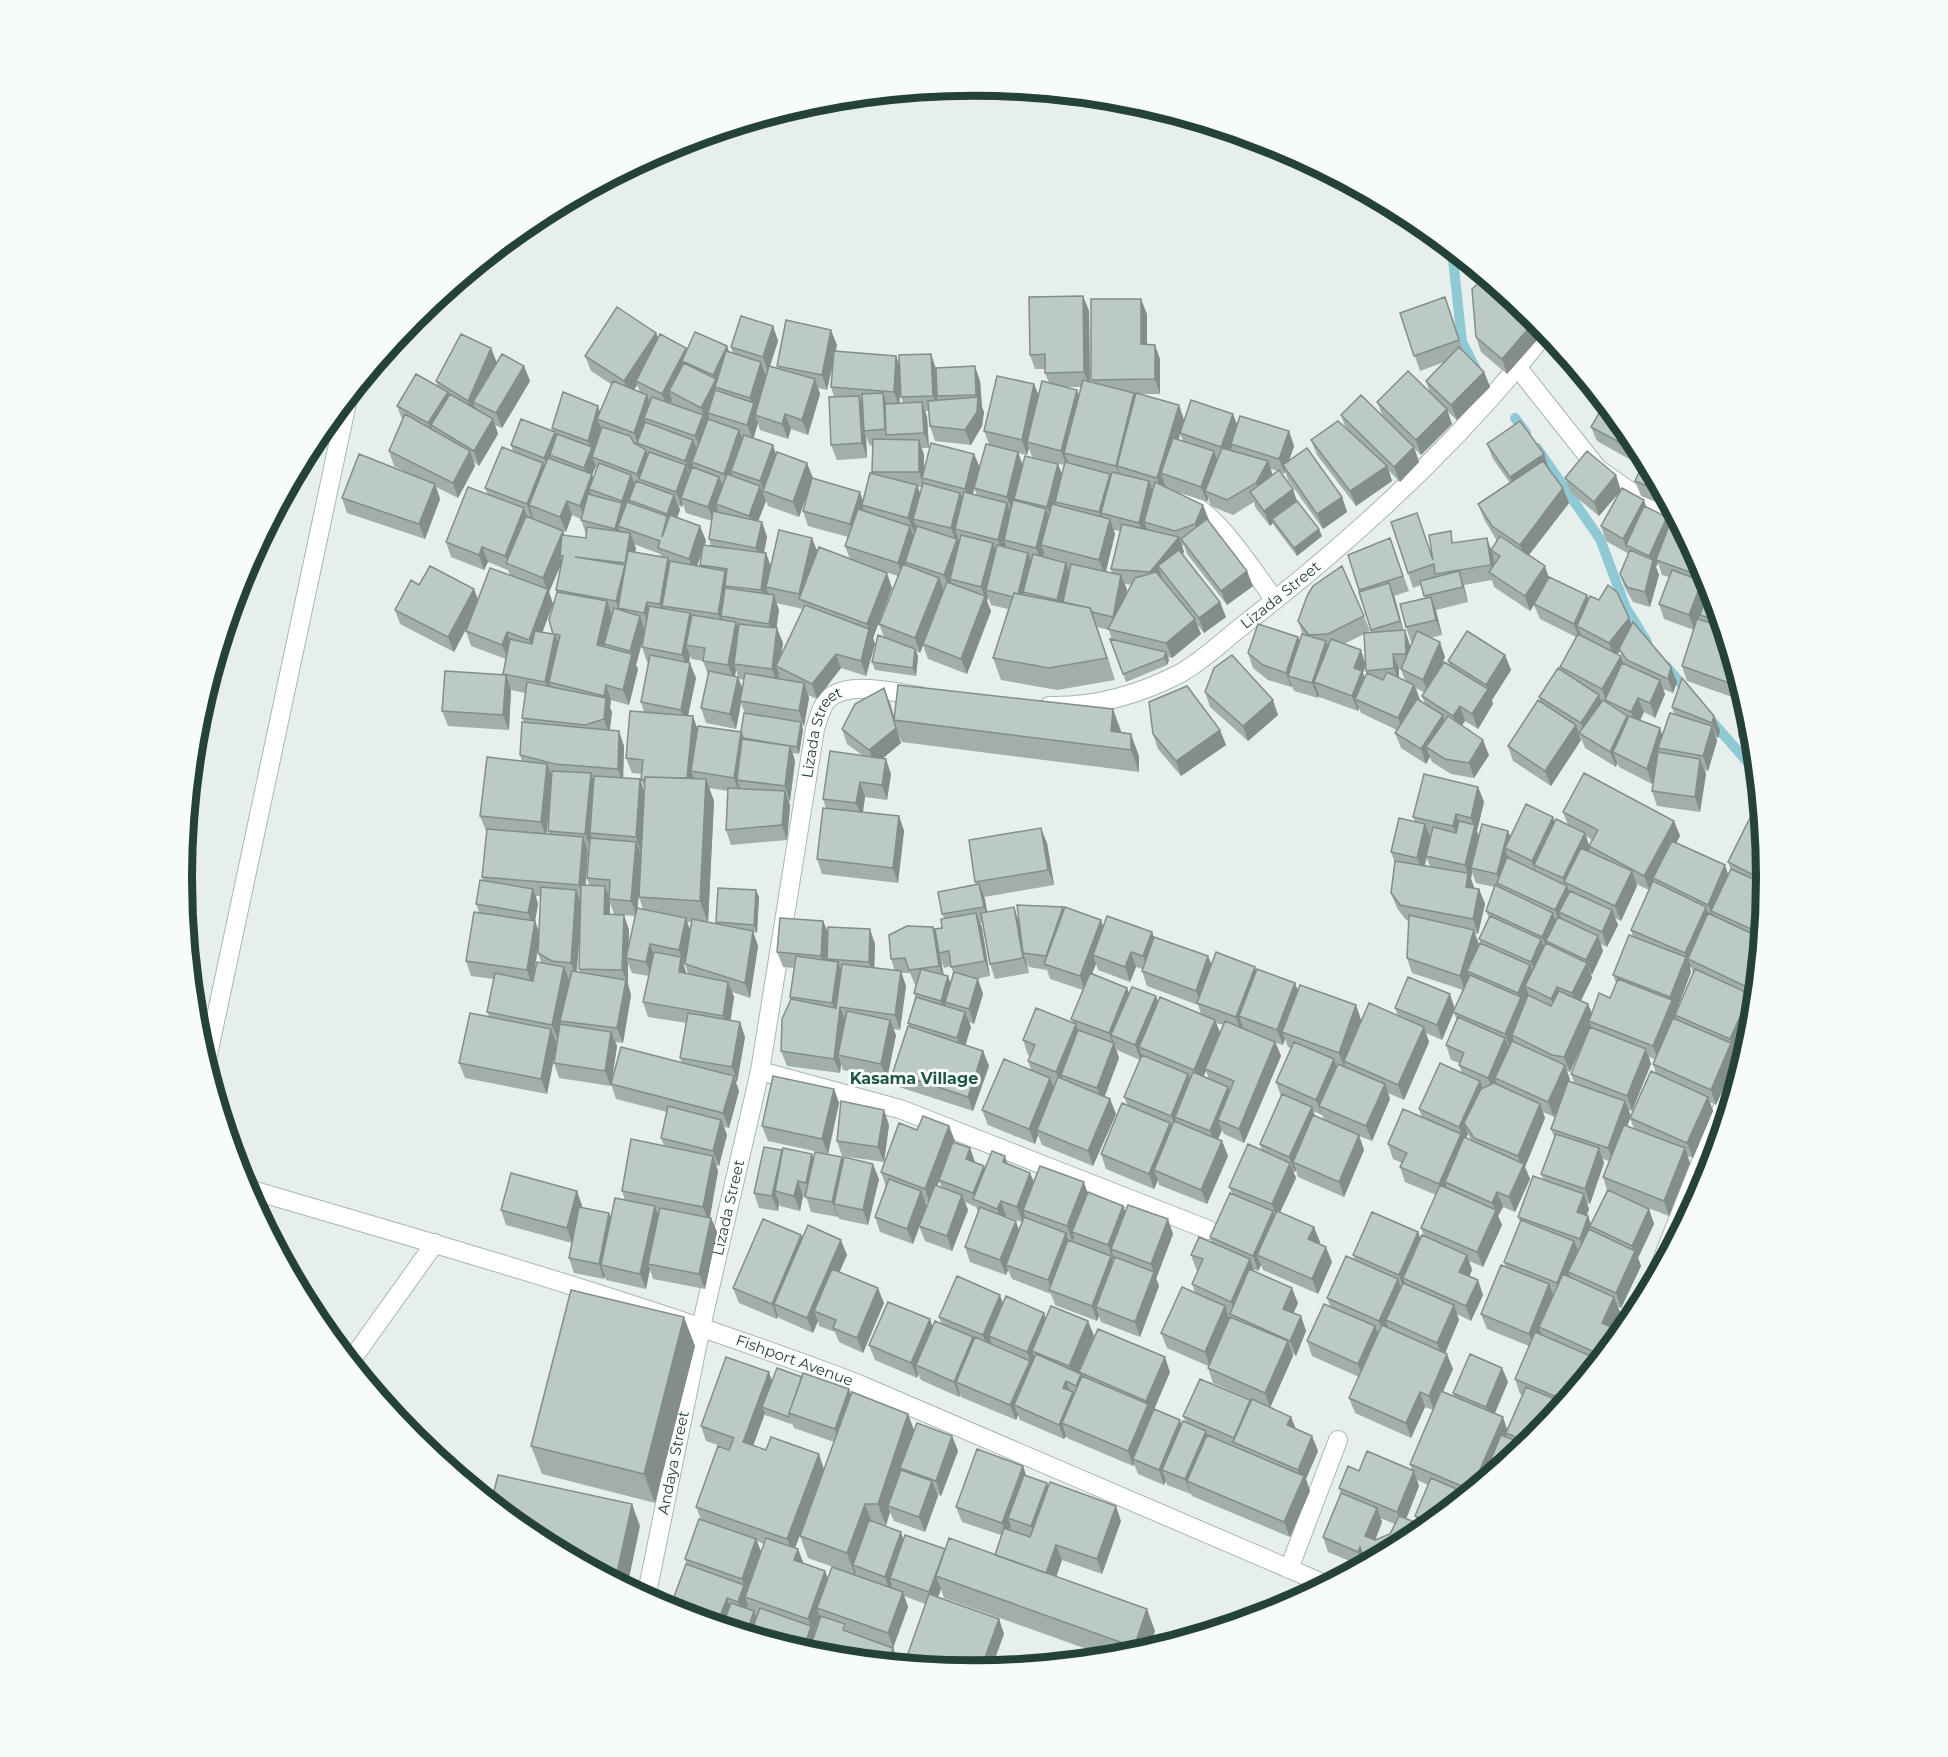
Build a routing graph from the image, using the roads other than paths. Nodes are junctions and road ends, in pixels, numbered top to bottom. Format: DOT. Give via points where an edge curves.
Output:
graph roads {
  1 [pos="1540,339"];
  2 [pos="1518,368"];
  3 [pos="345,414"];
  4 [pos="1172,498"];
  5 [pos="1669,518"];
  6 [pos="1275,600"];
  7 [pos="937,698"];
  8 [pos="1036,705"];
  9 [pos="210,1045"];
  10 [pos="760,1071"];
  11 [pos="1720,1114"];
  12 [pos="257,1191"];
  13 [pos="1676,1225"];
  14 [pos="1209,1230"];
  15 [pos="435,1243"];
  16 [pos="701,1327"];
  17 [pos="354,1356"];
  18 [pos="1338,1440"];
  19 [pos="1288,1569"];
  20 [pos="1318,1581"];
  21 [pos="648,1589"];
  1 -- 2 [label="street, Lizada Street"];
  2 -- 5 [label="street" via="1598,469"];
  2 -- 6 [label="street, Lizada Street" via="1406,485"];
  3 -- 9 [label="street"];
  4 -- 6 [label="street" via="1194,503 1210,516"];
  6 -- 8 [label="street, Lizada Street" via="1182,672 1144,690 1103,702"];
  7 -- 10 [label="street, Lizada Street" via="852,691 828,699 820,713"];
  10 -- 14 [label="street" via="900,1109"];
  10 -- 16 [label="street, Lizada Street"];
  11 -- 13 [label="street"];
  12 -- 15 [label="street, Fishport Avenue"];
  15 -- 16 [label="street, Fishport Avenue"];
  15 -- 17 [label="street"];
  16 -- 19 [label="street, Fishport Avenue" via="856,1383"];
  16 -- 21 [label="street, Andaya Street"];
  18 -- 19 [label="street"];
  19 -- 20 [label="street, Fishport Avenue"];
}
